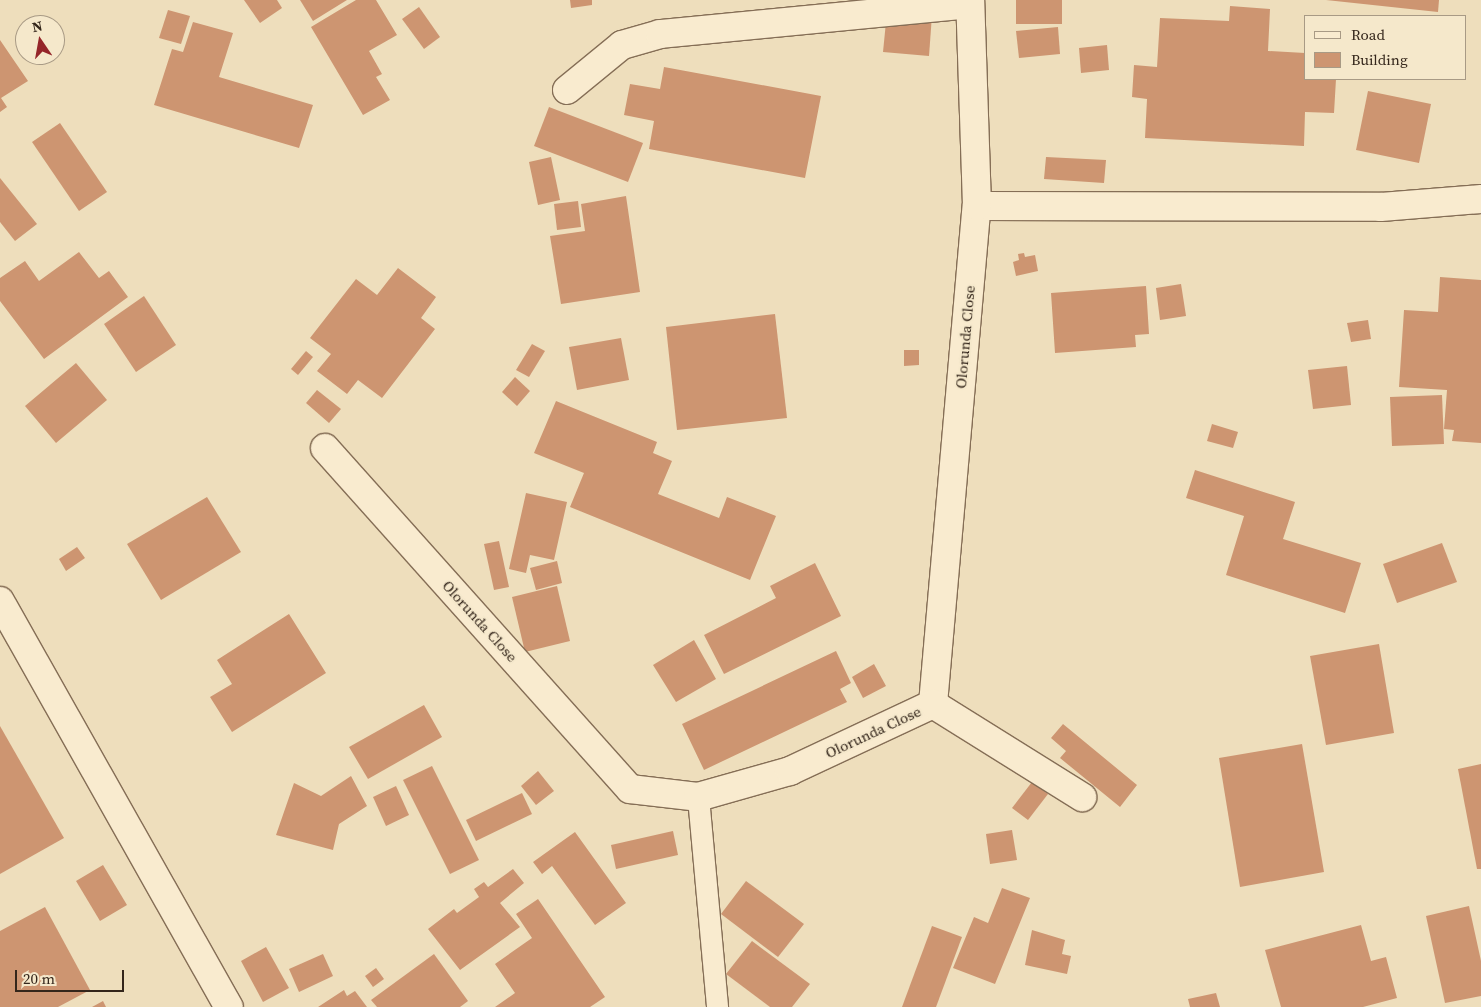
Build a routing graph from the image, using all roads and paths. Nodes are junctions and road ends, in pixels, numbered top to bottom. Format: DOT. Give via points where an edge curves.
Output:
graph roads {
  1 [pos="970,2"];
  2 [pos="566,90"];
  3 [pos="1481,199"];
  4 [pos="977,206"];
  5 [pos="325,448"];
  6 [pos="0,601"];
  7 [pos="933,704"];
  8 [pos="698,797"];
  9 [pos="1082,797"];
  10 [pos="229,1007"];
  11 [pos="717,1007"];
  1 -- 2 [label="street" via="660,34 622,45"];
  1 -- 4 [label="street, Olorunda Close"];
  3 -- 4 [label="street" via="1381,207"];
  4 -- 7 [label="street, Olorunda Close"];
  5 -- 8 [label="street, Olorunda Close" via="630,789"];
  6 -- 10 [label="street"];
  7 -- 8 [label="street, Olorunda Close" via="790,770"];
  7 -- 9 [label="street"];
  8 -- 11 [label="lane"];
}
